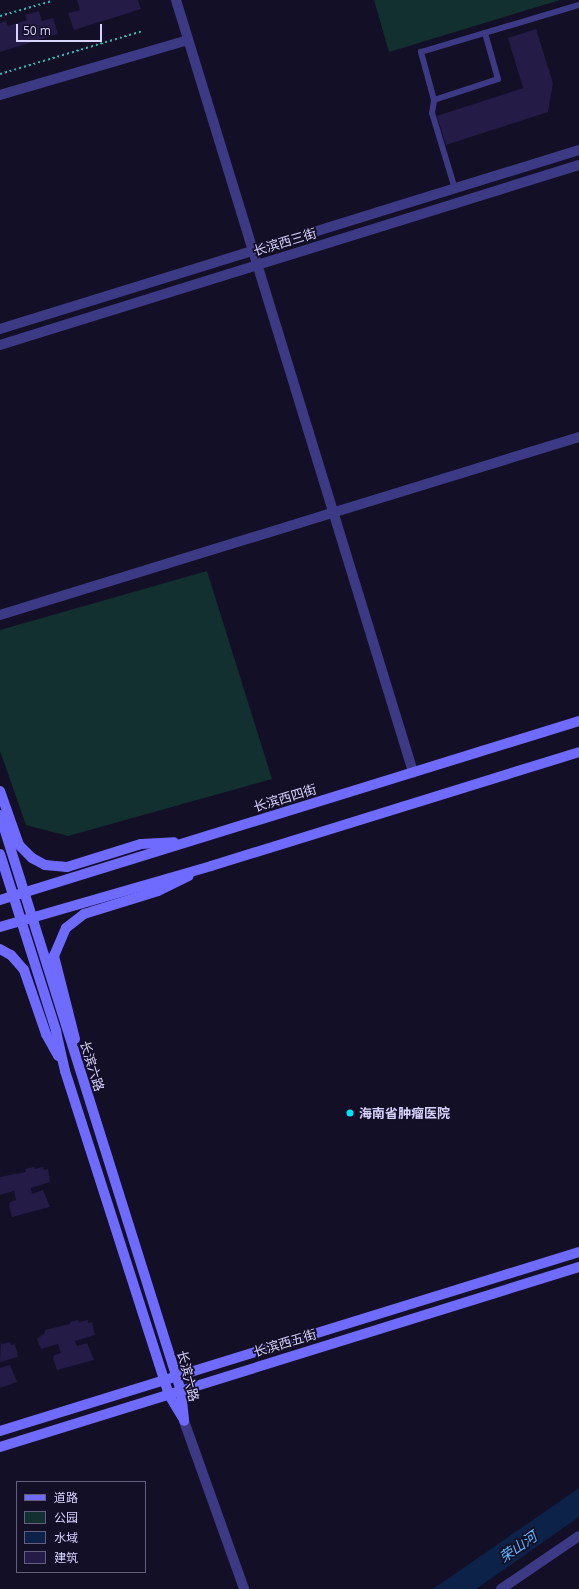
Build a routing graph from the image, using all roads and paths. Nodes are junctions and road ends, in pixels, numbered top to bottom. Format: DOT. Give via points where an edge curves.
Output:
graph roads {
  1 [pos="176,0"];
  2 [pos="52,1"];
  3 [pos="579,5"];
  4 [pos="0,16"];
  5 [pos="142,31"];
  6 [pos="485,33"];
  7 [pos="188,40"];
  8 [pos="0,74"];
  9 [pos="0,95"];
  10 [pos="434,100"];
  11 [pos="579,150"];
  12 [pos="579,166"];
  13 [pos="455,189"];
  14 [pos="252,252"];
  15 [pos="256,264"];
  16 [pos="0,329"];
  17 [pos="0,345"];
  18 [pos="579,437"];
  19 [pos="332,512"];
  20 [pos="0,615"];
  21 [pos="579,721"];
  22 [pos="579,752"];
  23 [pos="413,772"];
  24 [pos="0,791"];
  25 [pos="0,815"];
  26 [pos="186,841"];
  27 [pos="0,854"];
  28 [pos="211,866"];
  29 [pos="25,893"];
  30 [pos="13,896"];
  31 [pos="0,900"];
  32 [pos="32,917"];
  33 [pos="20,920"];
  34 [pos="0,927"];
  35 [pos="0,949"];
  36 [pos="79,1067"];
  37 [pos="65,1071"];
  38 [pos="579,1252"];
  39 [pos="579,1267"];
  40 [pos="176,1377"];
  41 [pos="164,1380"];
  42 [pos="181,1391"];
  43 [pos="169,1395"];
  44 [pos="184,1421"];
  45 [pos="0,1431"];
  46 [pos="0,1447"];
  47 [pos="579,1536"];
  48 [pos="244,1589"];
  49 [pos="501,1589"];
  1 -- 7 [label="street"];
  2 -- 4 [label="path"];
  3 -- 6 [label="lane"];
  5 -- 8 [label="path"];
  6 -- 10 [label="lane" via="498,79"];
  6 -- 10 [label="lane" via="421,52"];
  7 -- 9 [label="street"];
  7 -- 14 [label="street"];
  10 -- 13 [label="lane" via="432,113"];
  11 -- 13 [label="street, 长滨西三街"];
  12 -- 15 [label="street, 长滨西三街"];
  13 -- 14 [label="street, 长滨西三街"];
  14 -- 15 [label="street"];
  14 -- 16 [label="street, 长滨西三街"];
  15 -- 17 [label="street, 长滨西三街"];
  15 -- 19 [label="street"];
  18 -- 19 [label="street"];
  19 -- 20 [label="street"];
  19 -- 23 [label="street"];
  21 -- 23 [label="main road, 长滨西四街"];
  22 -- 28 [label="main road"];
  23 -- 26 [label="main road, 长滨西四街"];
  24 -- 26 [label="main road" via="18,845 44,865 67,867 141,844"];
  25 -- 29 [label="main road, 长滨六路"];
  26 -- 29 [label="main road, 长滨西四街" via="145,857"];
  27 -- 30 [label="main road, 长滨六路"];
  28 -- 32 [label="main road"];
  28 -- 36 [label="main road" via="158,891 77,918 61,935 54,956 74,1024"];
  29 -- 30 [label="main road, 长滨西四街"];
  29 -- 32 [label="main road, 长滨六路"];
  30 -- 31 [label="main road, 长滨西四街"];
  30 -- 33 [label="main road, 长滨六路"];
  32 -- 33 [label="main road"];
  32 -- 36 [label="main road, 长滨六路"];
  33 -- 34 [label="main road"];
  33 -- 37 [label="main road, 长滨六路" via="56,1031"];
  35 -- 37 [label="main road" via="11,955 24,970 46,1034"];
  36 -- 40 [label="main road, 长滨六路"];
  37 -- 41 [label="main road, 长滨六路"];
  38 -- 40 [label="main road, 长滨西五街"];
  39 -- 42 [label="main road, 长滨西五街"];
  40 -- 41 [label="main road, 长滨西五街"];
  40 -- 42 [label="main road, 长滨六路"];
  41 -- 43 [label="main road, 长滨六路"];
  41 -- 45 [label="main road, 长滨西五街"];
  42 -- 43 [label="main road, 长滨西五街"];
  42 -- 44 [label="main road, 长滨六路"];
  43 -- 44 [label="main road, 长滨六路"];
  43 -- 46 [label="main road, 长滨西五街"];
  44 -- 48 [label="street"];
  47 -- 49 [label="street"];
}
